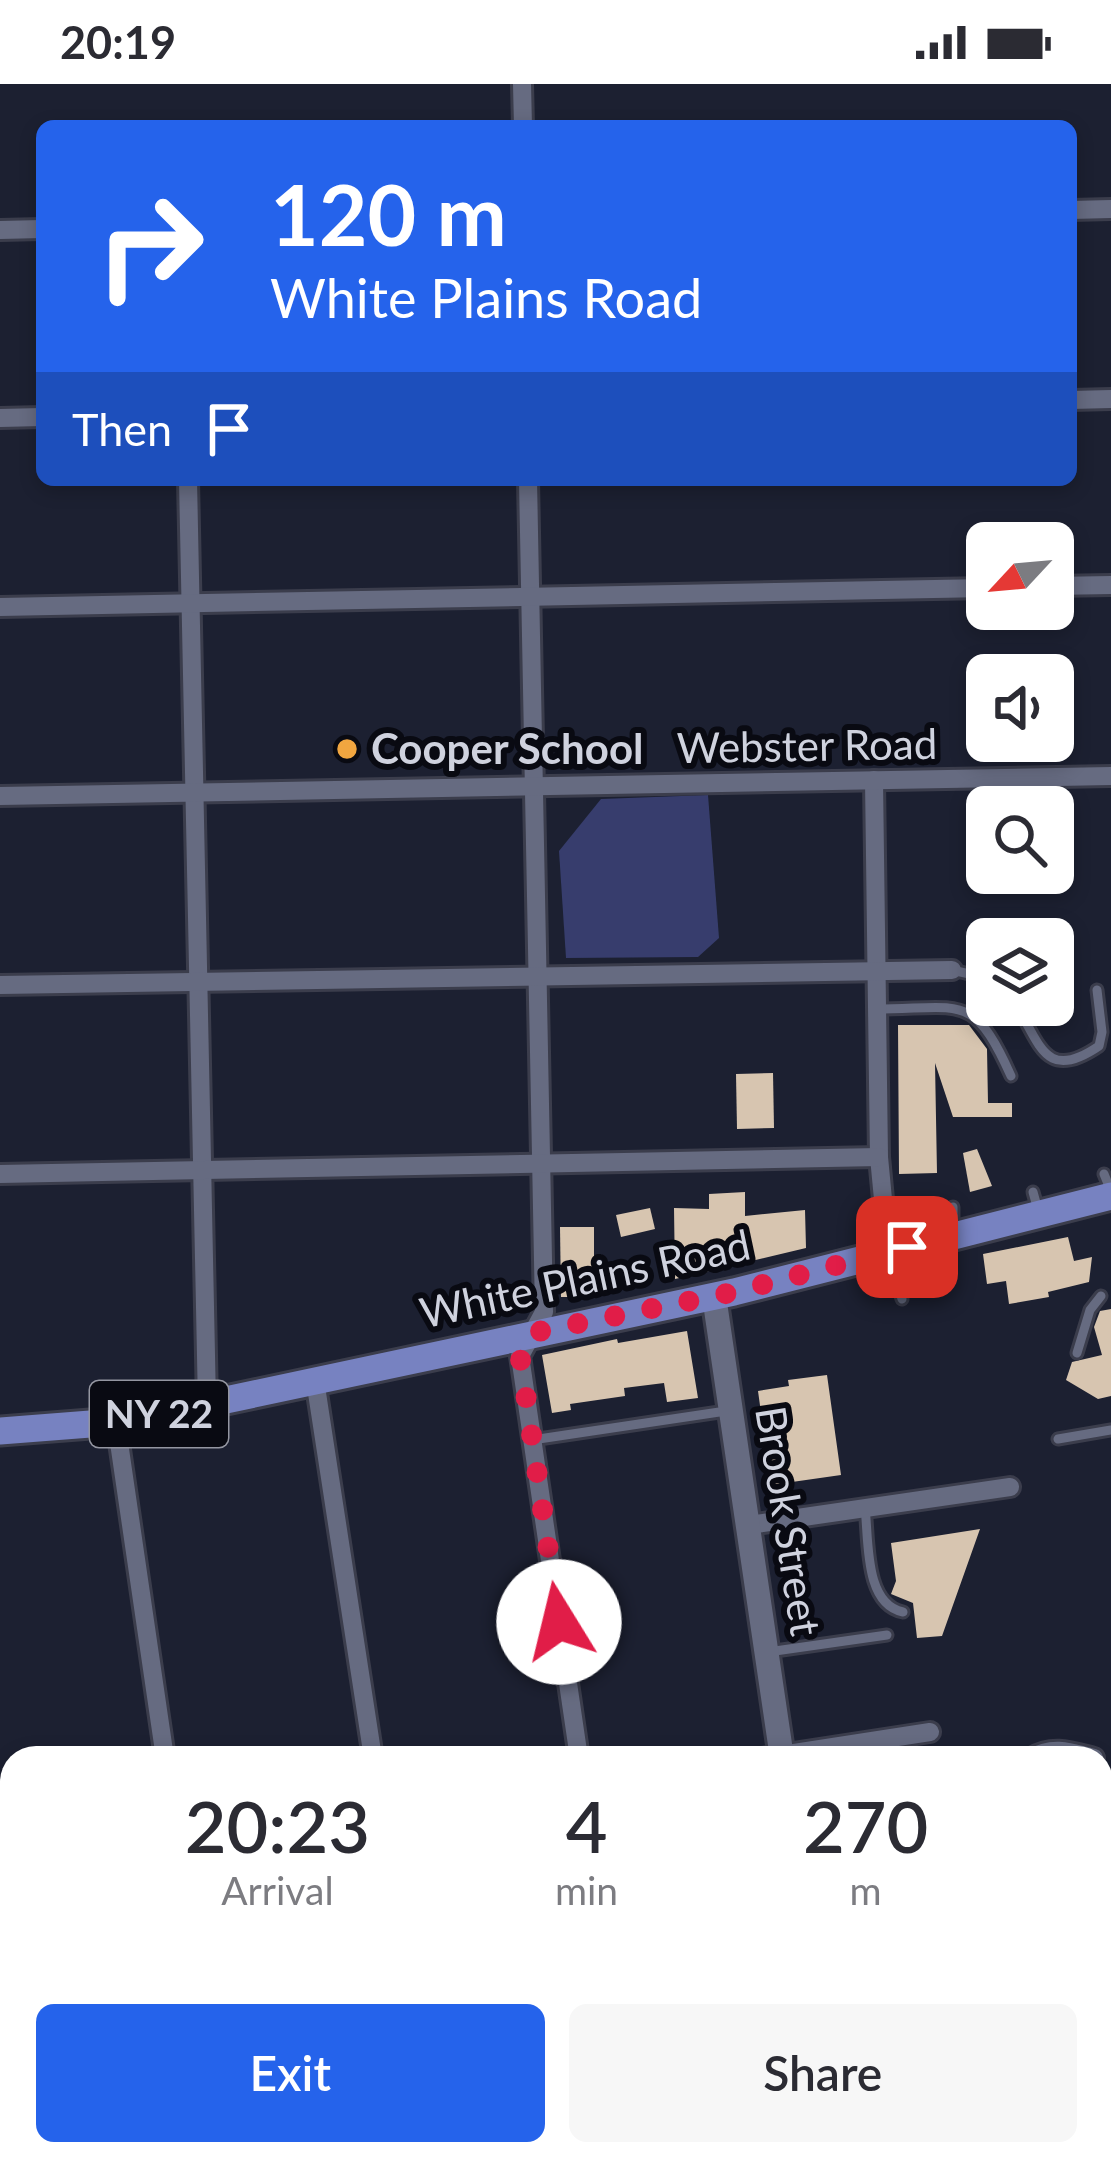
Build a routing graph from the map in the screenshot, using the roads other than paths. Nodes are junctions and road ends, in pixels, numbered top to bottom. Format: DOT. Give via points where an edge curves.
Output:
graph roads {
  1 [pos="522,84"];
  2 [pos="523,120"];
  3 [pos="1111,209"];
  4 [pos="1077,210"];
  5 [pos="36,229"];
  6 [pos="0,230"];
  7 [pos="1111,399"];
  8 [pos="1077,400"];
  9 [pos="36,417"];
  10 [pos="0,418"];
  11 [pos="188,486"];
  12 [pos="528,486"];
  13 [pos="1111,585"];
  14 [pos="1074,586"];
  15 [pos="966,588"];
  16 [pos="531,596"];
  17 [pos="191,604"];
  18 [pos="0,608"];
  19 [pos="1111,776"];
  20 [pos="874,780"];
  21 [pos="534,787"];
  22 [pos="194,793"];
  23 [pos="0,796"];
  24 [pos="875,968"];
  25 [pos="952,970"];
  26 [pos="966,973"];
  27 [pos="537,976"];
  28 [pos="198,982"];
  29 [pos="0,985"];
  30 [pos="1097,990"];
  31 [pos="876,1009"];
  32 [pos="1028,1026"];
  33 [pos="1011,1076"];
  34 [pos="879,1157"];
  35 [pos="541,1161"];
  36 [pos="202,1171"];
  37 [pos="0,1174"];
  38 [pos="1108,1187"];
  39 [pos="953,1207"];
  40 [pos="953,1236"];
  41 [pos="888,1252"];
  42 [pos="714,1296"];
  43 [pos="1101,1296"];
  44 [pos="902,1298"];
  45 [pos="536,1332"];
  46 [pos="1077,1353"];
  47 [pos="315,1380"];
  48 [pos="207,1404"];
  49 [pos="731,1411"];
  50 [pos="116,1422"];
  51 [pos="1111,1430"];
  52 [pos="0,1431"];
  53 [pos="1058,1439"];
  54 [pos="532,1440"];
  55 [pos="1010,1487"];
  56 [pos="865,1507"];
  57 [pos="749,1525"];
  58 [pos="903,1612"];
  59 [pos="887,1635"];
  60 [pos="768,1652"];
  61 [pos="930,1732"];
  62 [pos="164,1746"];
  63 [pos="371,1746"];
  64 [pos="577,1746"];
  65 [pos="774,1746"];
  66 [pos="843,1746"];
  1 -- 2 [label="street"];
  3 -- 4 [label="street"];
  5 -- 6 [label="street"];
  7 -- 8 [label="street"];
  9 -- 10 [label="street"];
  11 -- 17 [label="street"];
  12 -- 16 [label="street"];
  13 -- 14 [label="street"];
  15 -- 16 [label="street"];
  16 -- 17 [label="street"];
  16 -- 21 [label="street"];
  17 -- 18 [label="street"];
  17 -- 22 [label="street"];
  19 -- 20 [label="street, Webster Road"];
  20 -- 21 [label="street, Webster Road"];
  20 -- 24 [label="street"];
  21 -- 22 [label="street, Webster Road"];
  21 -- 27 [label="street"];
  22 -- 23 [label="street, Webster Road"];
  22 -- 28 [label="street"];
  24 -- 25 [label="street"];
  24 -- 27 [label="street"];
  24 -- 31 [label="street"];
  25 -- 26 [label="lane"];
  27 -- 28 [label="street"];
  27 -- 35 [label="street"];
  28 -- 29 [label="street"];
  28 -- 36 [label="street"];
  30 -- 32 [label="lane" via="1099,1046 1049,1059"];
  31 -- 33 [label="lane" via="961,1009 991,1032"];
  31 -- 34 [label="street"];
  34 -- 35 [label="street"];
  34 -- 41 [label="street"];
  35 -- 36 [label="street"];
  35 -- 45 [label="street" via="544,1312"];
  36 -- 37 [label="street"];
  36 -- 48 [label="street"];
  38 -- 40 [label="main road, White Plains Road / NY 22" via="1036,1203"];
  39 -- 40 [label="lane"];
  40 -- 41 [label="main road, White Plains Road / NY 22"];
  41 -- 42 [label="main road, White Plains Road / NY 22"];
  41 -- 44 [label="lane"];
  42 -- 45 [label="main road, White Plains Road / NY 22"];
  42 -- 49 [label="street, Brook Street"];
  43 -- 46 [label="lane"];
  45 -- 47 [label="main road, White Plains Road / NY 22"];
  45 -- 54 [label="street" via="520,1356"];
  47 -- 48 [label="main road, White Plains Road / NY 22"];
  47 -- 63 [label="street"];
  48 -- 50 [label="main road, White Plains Road / NY 22"];
  49 -- 54 [label="lane"];
  49 -- 57 [label="street, Brook Street"];
  50 -- 52 [label="main road, White Plains Road / NY 22"];
  50 -- 62 [label="street"];
  51 -- 53 [label="lane"];
  54 -- 64 [label="street"];
  55 -- 56 [label="street"];
  56 -- 57 [label="street"];
  56 -- 58 [label="lane" via="877,1593"];
  57 -- 60 [label="street, Brook Street"];
  59 -- 60 [label="lane"];
  60 -- 65 [label="street, Brook Street"];
  61 -- 66 [label="street"];
}
